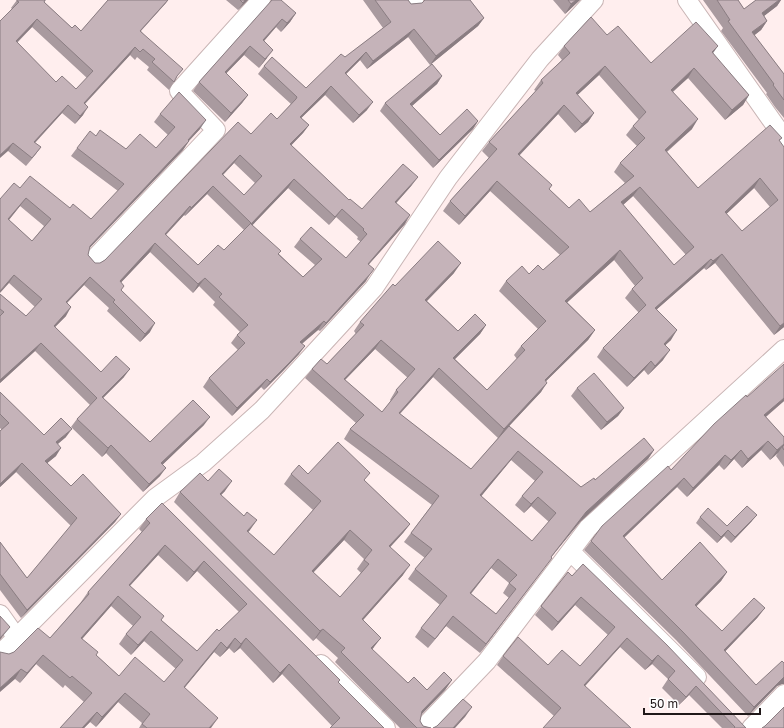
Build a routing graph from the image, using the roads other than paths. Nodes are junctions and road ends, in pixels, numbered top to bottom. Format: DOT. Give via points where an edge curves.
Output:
graph roads {
  1 [pos="261,0"];
  2 [pos="594,0"];
  3 [pos="687,0"];
  4 [pos="784,138"];
  5 [pos="92,261"];
  6 [pos="784,349"];
  7 [pos="571,552"];
  8 [pos="0,614"];
  9 [pos="18,638"];
  10 [pos="307,650"];
  11 [pos="0,654"];
  12 [pos="710,691"];
  13 [pos="784,694"];
  14 [pos="386,728"];
  15 [pos="423,728"];
  16 [pos="751,728"];
  1 -- 5 [label="street" via="179,91 216,130"];
  2 -- 9 [label="street" via="540,59 448,178 374,288 262,410"];
  3 -- 4 [label="street"];
  6 -- 7 [label="street" via="588,528"];
  7 -- 12 [label="street"];
  7 -- 15 [label="street" via="487,661"];
  8 -- 9 [label="street"];
  9 -- 11 [label="street"];
  10 -- 14 [label="street"];
  13 -- 16 [label="street"];
}
